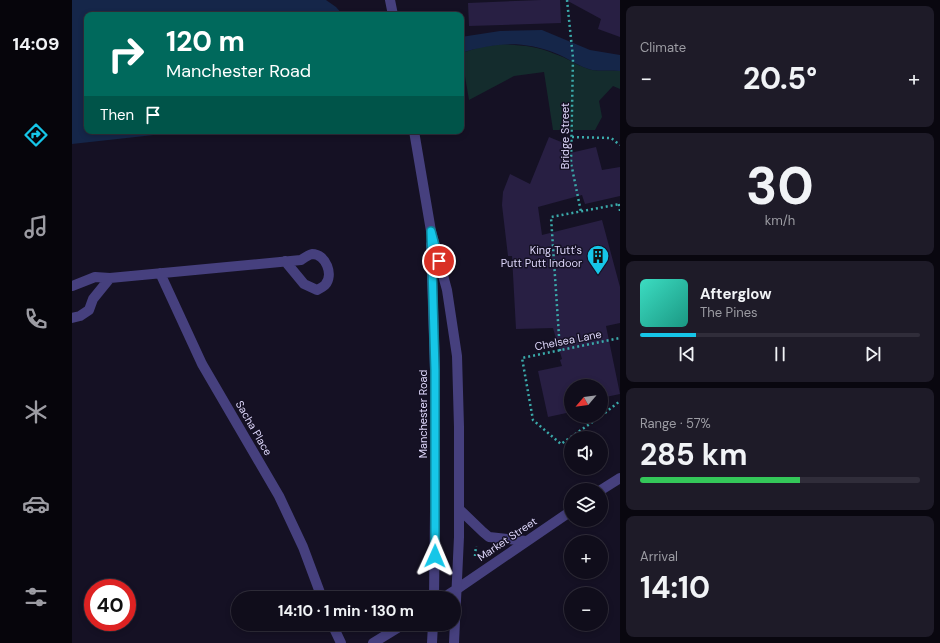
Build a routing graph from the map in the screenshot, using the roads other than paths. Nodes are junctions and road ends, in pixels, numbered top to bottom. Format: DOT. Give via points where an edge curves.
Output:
graph roads {
  1 [pos="390,0"];
  2 [pos="392,12"];
  3 [pos="415,134"];
  4 [pos="431,231"];
  5 [pos="285,261"];
  6 [pos="160,273"];
  7 [pos="110,278"];
  8 [pos="72,286"];
  9 [pos="72,318"];
  10 [pos="620,478"];
  11 [pos="608,486"];
  12 [pos="459,509"];
  13 [pos="564,516"];
  14 [pos="526,541"];
  15 [pos="457,589"];
  16 [pos="319,591"];
  17 [pos="434,591"];
  18 [pos="454,591"];
  19 [pos="335,631"];
  20 [pos="393,631"];
  21 [pos="433,631"];
  22 [pos="341,643"];
  23 [pos="373,643"];
  24 [pos="432,643"];
  25 [pos="454,643"];
  1 -- 2 [label="street"];
  3 -- 4 [label="street, Manchester Road"];
  4 -- 12 [label="street, Manchester Road" via="447,290 457,356"];
  4 -- 17 [label="street, Manchester Road" via="435,378"];
  5 -- 5 [label="street" via="301,260 311,254 320,256 328,265 330,275 325,285 317,290 304,284"];
  5 -- 6 [label="street"];
  6 -- 7 [label="street"];
  6 -- 16 [label="street, Sacha Place" via="202,364 279,496 303,546"];
  7 -- 8 [label="street" via="95,277"];
  7 -- 9 [label="street" via="93,299 89,310"];
  10 -- 11 [label="street"];
  12 -- 14 [label="street" via="490,537"];
  12 -- 15 [label="street, Manchester Road"];
  13 -- 14 [label="street, Market Street"];
  14 -- 15 [label="street, Market Street"];
  15 -- 18 [label="street, Market Street"];
  15 -- 25 [label="street, Manchester Road"];
  19 -- 22 [label="street"];
  20 -- 23 [label="street"];
  21 -- 24 [label="street"];
}
